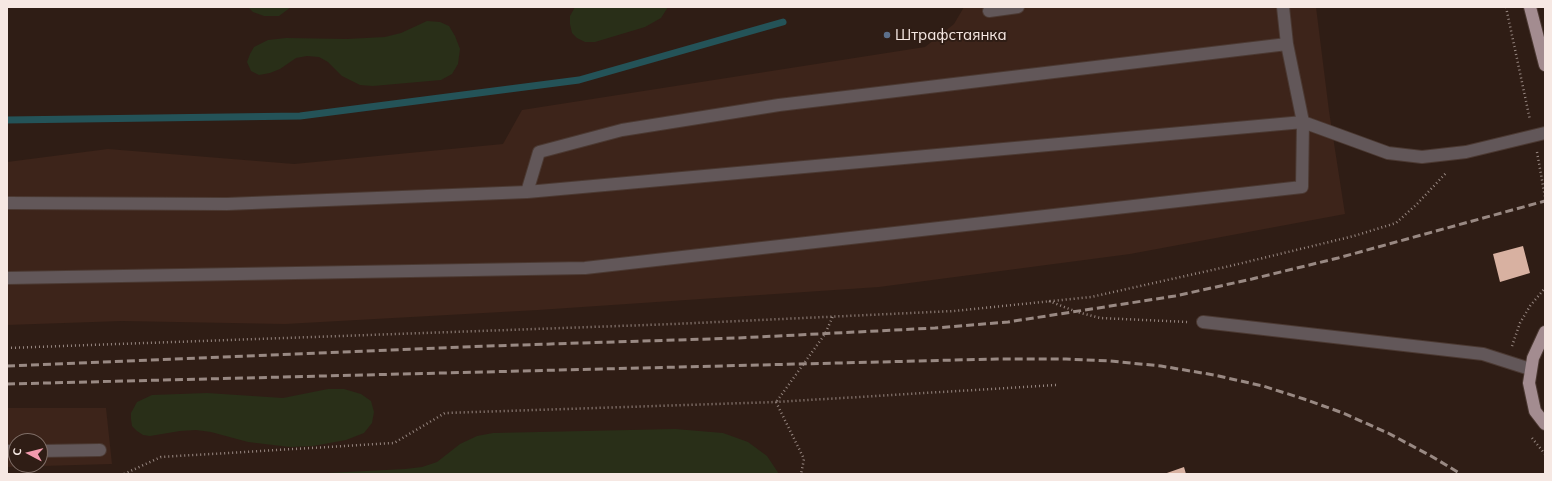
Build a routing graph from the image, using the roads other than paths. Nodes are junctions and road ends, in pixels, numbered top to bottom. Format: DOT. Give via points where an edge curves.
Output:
graph roads {
  1 [pos="1018,7"];
  2 [pos="1283,7"];
  3 [pos="1530,7"];
  4 [pos="989,11"];
  5 [pos="1287,44"];
  6 [pos="1545,66"];
  7 [pos="1303,122"];
  8 [pos="1539,134"];
  9 [pos="527,192"];
  10 [pos="7,203"];
  11 [pos="7,278"];
  12 [pos="1203,322"];
  13 [pos="1545,332"];
  14 [pos="1530,369"];
  15 [pos="1545,424"];
  16 [pos="100,450"];
  17 [pos="48,451"];
  1 -- 4 [label="lane"];
  2 -- 5 [label="lane"];
  3 -- 6 [label="main road"];
  5 -- 7 [label="lane"];
  5 -- 9 [label="lane" via="779,105 622,130 539,152"];
  7 -- 8 [label="lane" via="1388,153 1422,157 1466,152"];
  7 -- 9 [label="lane"];
  7 -- 11 [label="lane" via="1302,187 585,268"];
  9 -- 10 [label="lane" via="227,204"];
  12 -- 14 [label="lane" via="1482,354"];
  13 -- 14 [label="main road" via="1536,348"];
  14 -- 15 [label="main road" via="1528,383 1532,398 1536,411"];
  16 -- 17 [label="lane"];
}
